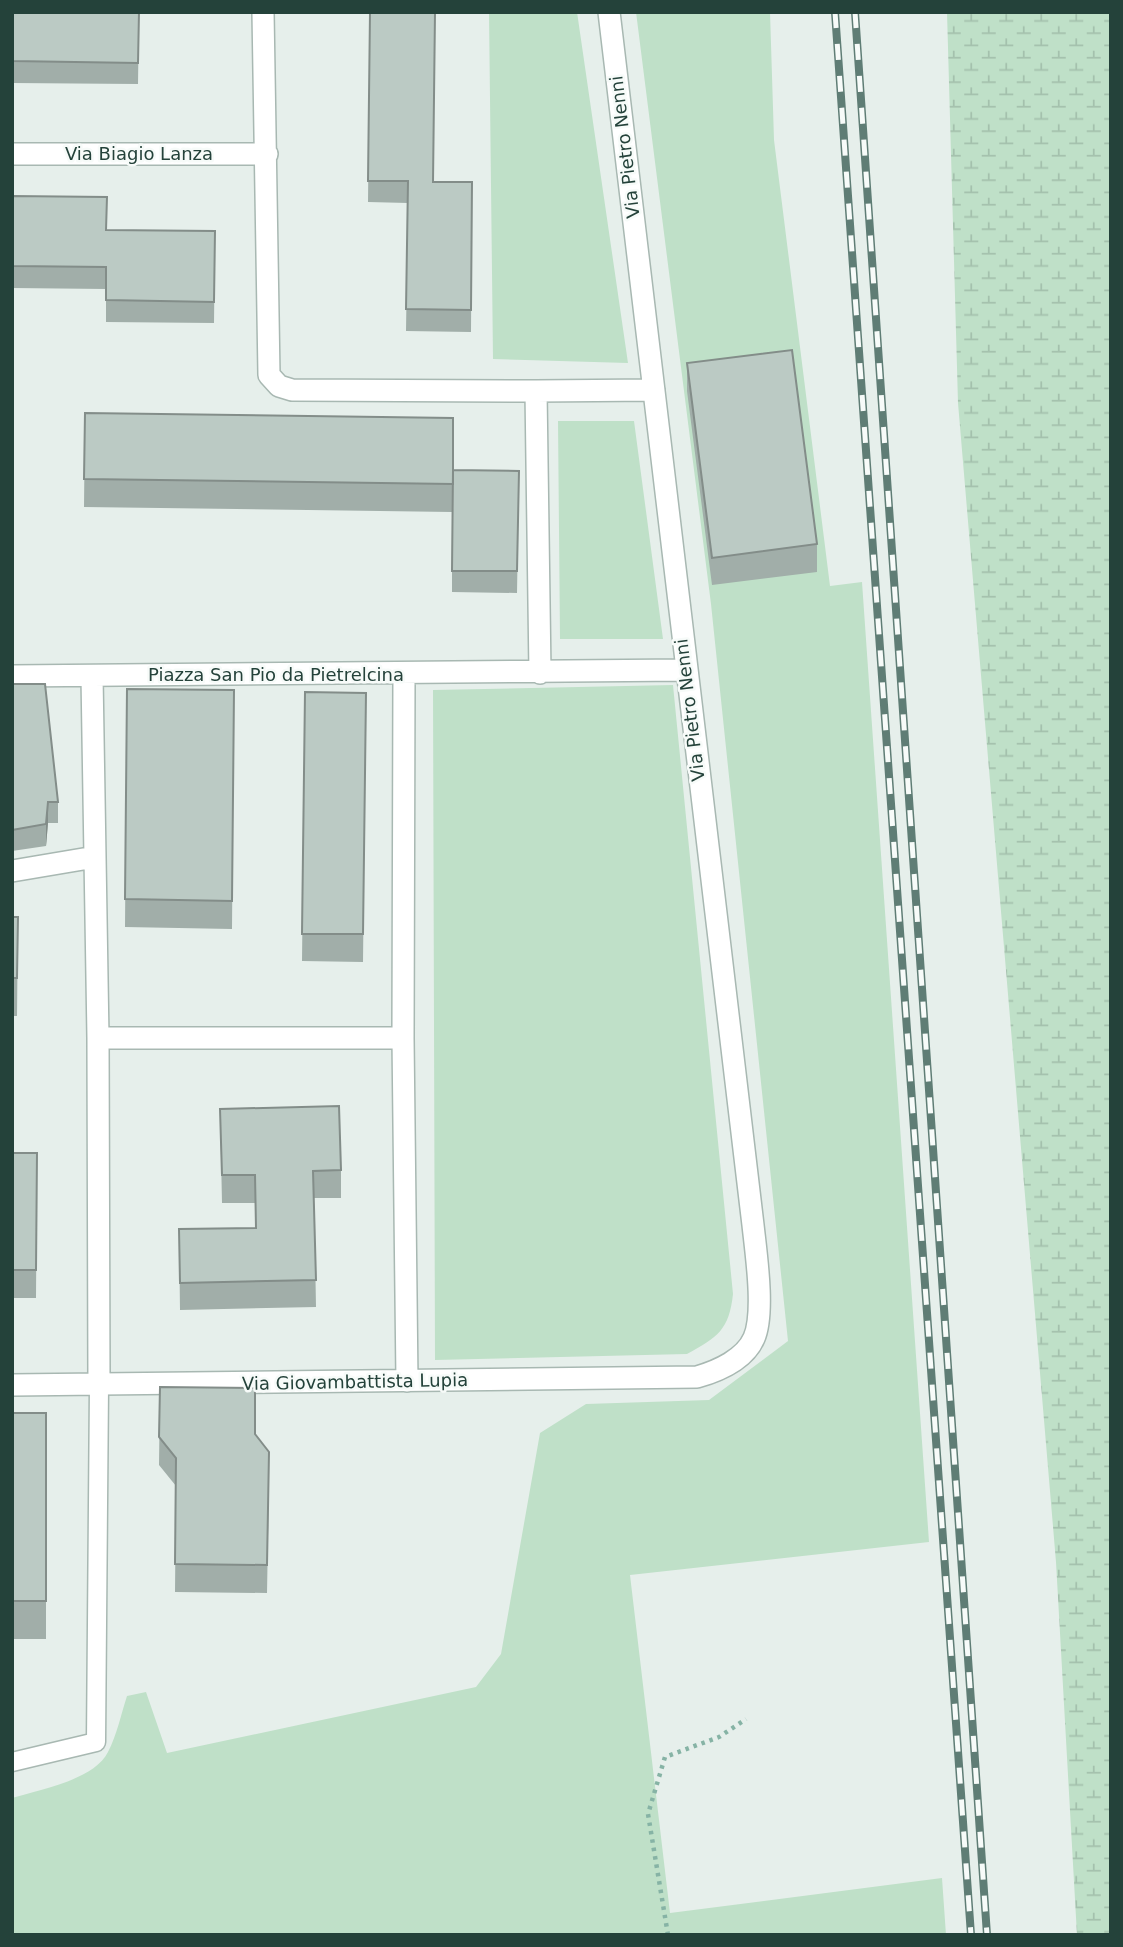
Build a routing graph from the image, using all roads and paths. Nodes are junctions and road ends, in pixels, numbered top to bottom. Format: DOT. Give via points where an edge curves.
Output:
graph roads {
  1 [pos="263,12"];
  2 [pos="609,12"];
  3 [pos="12,154"];
  4 [pos="267,154"];
  5 [pos="654,390"];
  6 [pos="536,391"];
  7 [pos="685,670"];
  8 [pos="540,673"];
  9 [pos="404,675"];
  10 [pos="12,676"];
  11 [pos="92,676"];
  12 [pos="95,857"];
  13 [pos="12,871"];
  14 [pos="98,1038"];
  15 [pos="403,1038"];
  16 [pos="697,1377"];
  17 [pos="407,1381"];
  18 [pos="12,1385"];
  19 [pos="99,1385"];
  20 [pos="746,1719"];
  21 [pos="12,1762"];
  22 [pos="668,1935"];
  1 -- 4 [label="street"];
  2 -- 5 [label="street, Via Pietro Nenni"];
  3 -- 4 [label="street, Via Biagio Lanza"];
  4 -- 6 [label="street" via="269,375 279,386 292,390"];
  5 -- 6 [label="street"];
  5 -- 7 [label="street, Via Pietro Nenni"];
  6 -- 8 [label="street"];
  7 -- 8 [label="street, Piazza San Pio da Pietrelcina"];
  7 -- 16 [label="street, Via Pietro Nenni" via="759,1295 754,1338 735,1360"];
  8 -- 9 [label="street, Piazza San Pio da Pietrelcina"];
  9 -- 11 [label="street, Piazza San Pio da Pietrelcina"];
  9 -- 15 [label="street"];
  10 -- 11 [label="street, Piazza San Pio da Pietrelcina"];
  11 -- 12 [label="street"];
  12 -- 13 [label="street"];
  12 -- 14 [label="street"];
  14 -- 15 [label="street"];
  14 -- 19 [label="street"];
  15 -- 17 [label="street"];
  16 -- 17 [label="street, Via Giovambattista Lupia"];
  17 -- 19 [label="street, Via Giovambattista Lupia"];
  18 -- 19 [label="street, Via Giovambattista Lupia"];
  19 -- 21 [label="lane" via="96,1742"];
  20 -- 22 [label="path" via="719,1737 665,1757 648,1814"];
}
